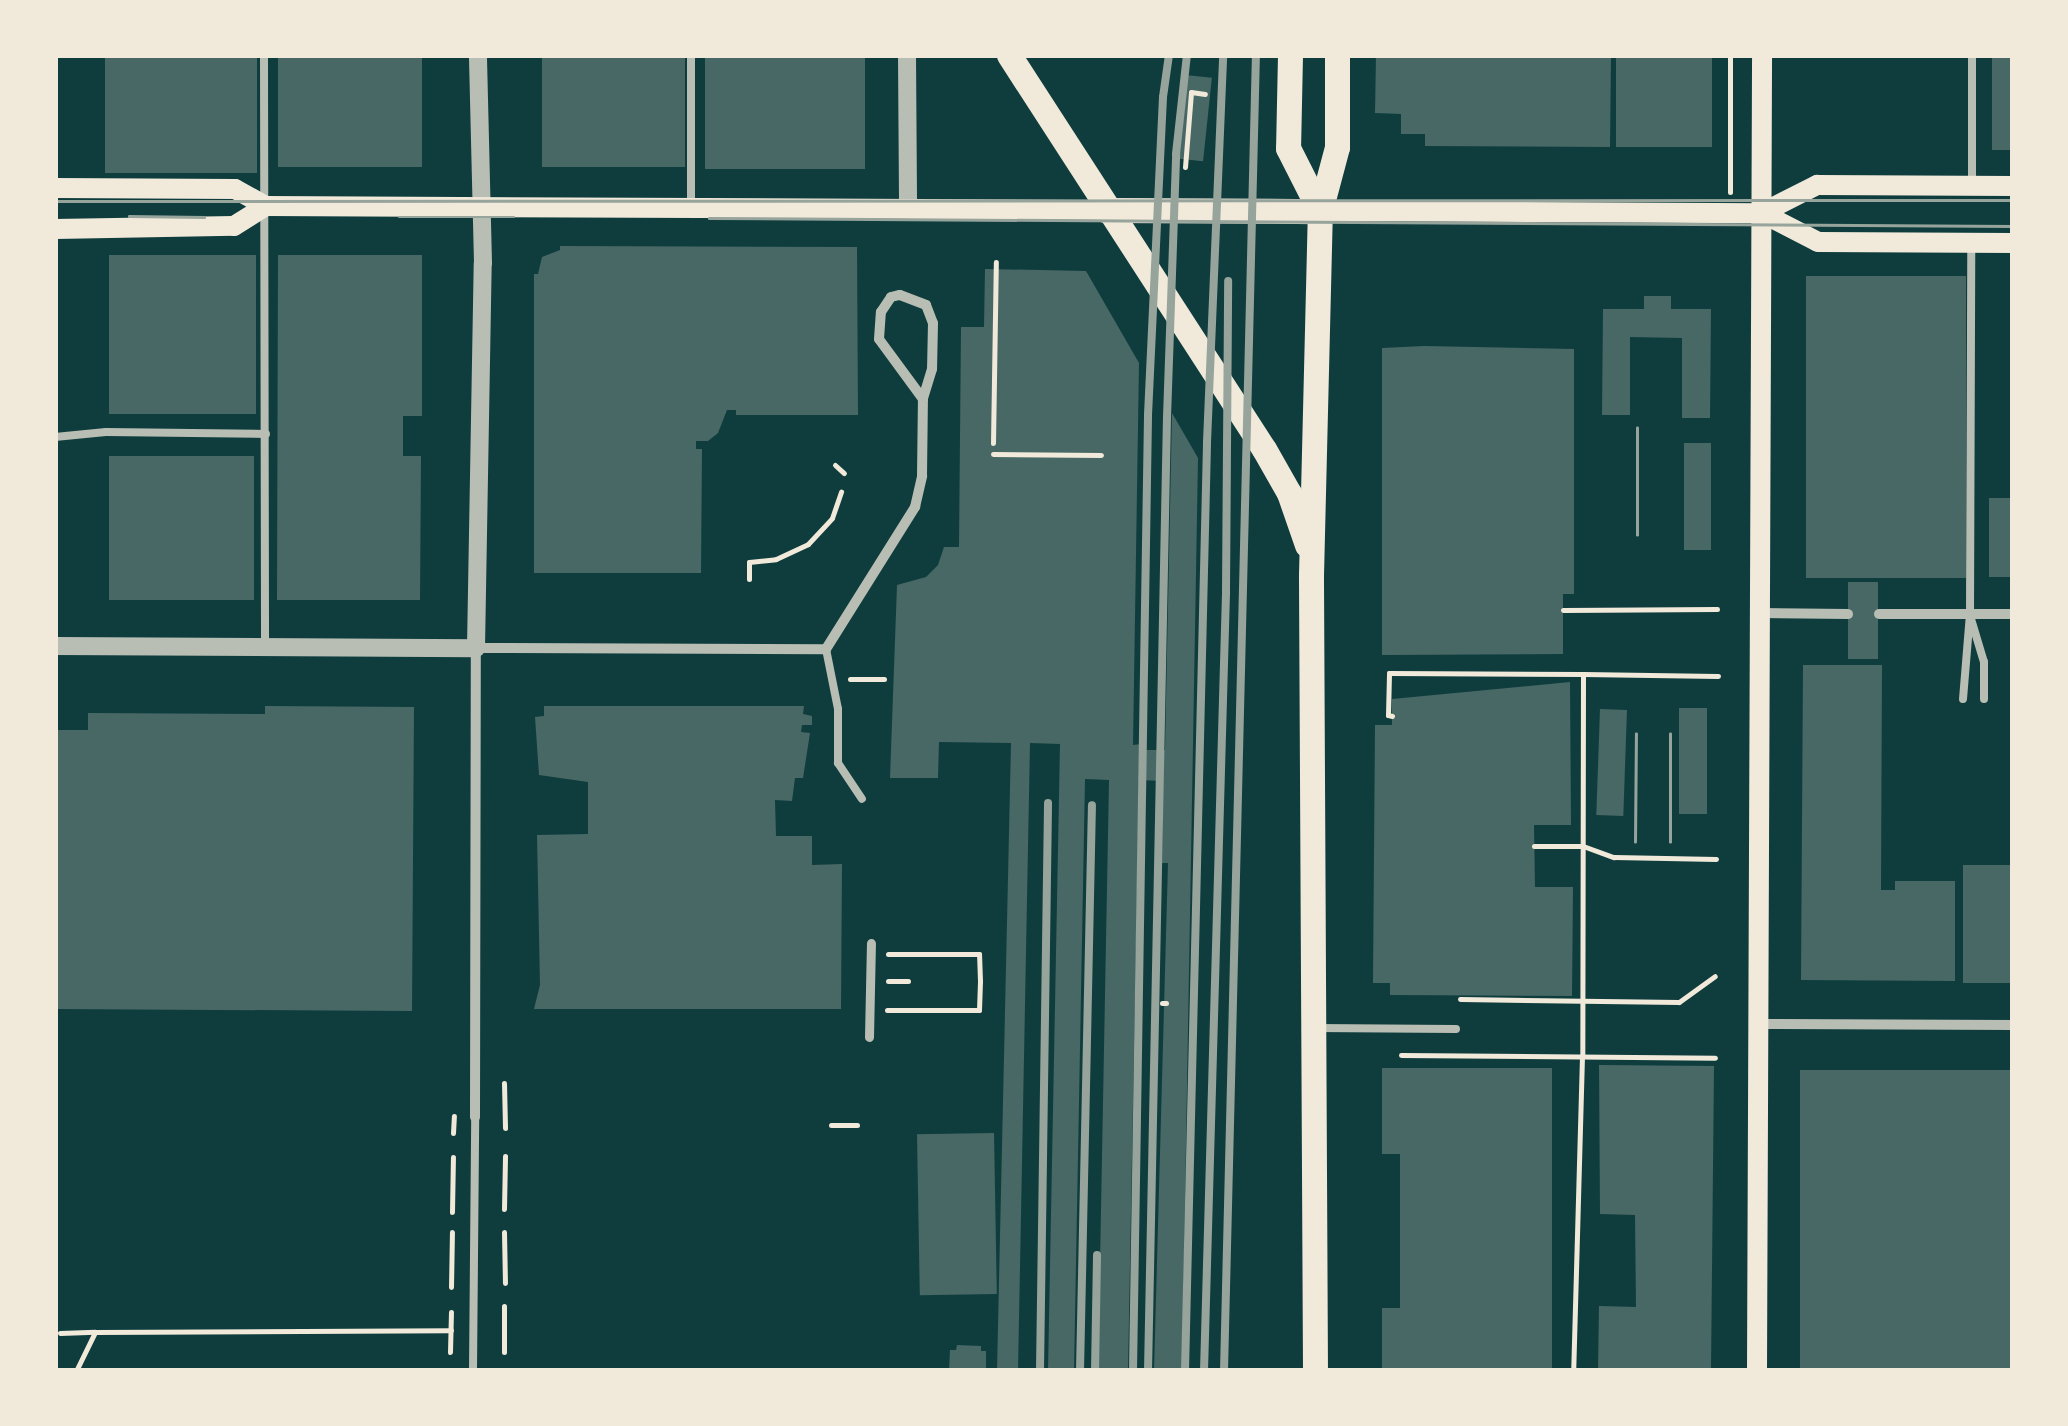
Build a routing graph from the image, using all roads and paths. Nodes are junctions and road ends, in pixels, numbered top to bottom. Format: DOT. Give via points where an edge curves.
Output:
graph roads {
  1 [pos="264,55"];
  2 [pos="478,55"];
  3 [pos="692,55"];
  4 [pos="907,55"];
  5 [pos="1009,55"];
  6 [pos="1290,55"];
  7 [pos="1337,55"];
  8 [pos="1730,55"];
  9 [pos="1762,55"];
  10 [pos="1972,55"];
  11 [pos="1205,94"];
  12 [pos="1729,158"];
  13 [pos="1185,168"];
  14 [pos="1972,186"];
  15 [pos="2013,186"];
  16 [pos="55,188"];
  17 [pos="266,206"];
  18 [pos="483,207"];
  19 [pos="691,208"];
  20 [pos="908,209"];
  21 [pos="1105,210"];
  22 [pos="1320,210"];
  23 [pos="1762,212"];
  24 [pos="55,229"];
  25 [pos="1971,242"];
  26 [pos="2013,243"];
  27 [pos="996,262"];
  28 [pos="924,399"];
  29 [pos="266,434"];
  30 [pos="55,437"];
  31 [pos="993,442"];
  32 [pos="993,454"];
  33 [pos="1056,455"];
  34 [pos="1101,455"];
  35 [pos="835,465"];
  36 [pos="1055,465"];
  37 [pos="844,473"];
  38 [pos="841,492"];
  39 [pos="1311,575"];
  40 [pos="749,579"];
  41 [pos="1563,610"];
  42 [pos="1717,610"];
  43 [pos="1760,613"];
  44 [pos="1848,614"];
  45 [pos="1879,614"];
  46 [pos="1970,614"];
  47 [pos="2013,614"];
  48 [pos="55,646"];
  49 [pos="265,647"];
  50 [pos="476,648"];
  51 [pos="826,649"];
  52 [pos="1583,674"];
  53 [pos="1718,676"];
  54 [pos="850,679"];
  55 [pos="884,679"];
  56 [pos="1963,699"];
  57 [pos="1984,699"];
  58 [pos="1392,716"];
  59 [pos="862,799"];
  60 [pos="1534,846"];
  61 [pos="1583,846"];
  62 [pos="1716,859"];
  63 [pos="871,943"];
  64 [pos="895,954"];
  65 [pos="1715,976"];
  66 [pos="1460,999"];
  67 [pos="1582,1000"];
  68 [pos="895,1010"];
  69 [pos="1758,1024"];
  70 [pos="2013,1025"];
  71 [pos="1316,1028"];
  72 [pos="1456,1028"];
  73 [pos="869,1037"];
  74 [pos="1401,1055"];
  75 [pos="1582,1056"];
  76 [pos="1715,1058"];
  77 [pos="504,1083"];
  78 [pos="475,1117"];
  79 [pos="830,1124"];
  80 [pos="858,1124"];
  81 [pos="505,1128"];
  82 [pos="505,1156"];
  83 [pos="453,1157"];
  84 [pos="504,1209"];
  85 [pos="452,1212"];
  86 [pos="452,1232"];
  87 [pos="504,1232"];
  88 [pos="505,1283"];
  89 [pos="451,1287"];
  90 [pos="504,1306"];
  91 [pos="451,1312"];
  92 [pos="451,1330"];
  93 [pos="95,1332"];
  94 [pos="60,1333"];
  95 [pos="450,1352"];
  96 [pos="504,1352"];
  97 [pos="472,1370"];
  98 [pos="76,1371"];
  99 [pos="1315,1371"];
  100 [pos="1573,1371"];
  101 [pos="1756,1371"];
  1 -- 17 [label="lane"];
  2 -- 18 [label="street"];
  3 -- 19 [label="lane"];
  4 -- 20 [label="street"];
  5 -- 21 [label="main road"];
  6 -- 22 [label="main road" via="1288,148"];
  7 -- 22 [label="main road" via="1337,147"];
  8 -- 12 [label="path"];
  9 -- 23 [label="main road"];
  10 -- 14 [label="lane"];
  11 -- 13 [label="path" via="1191,92"];
  14 -- 15 [label="main road"];
  14 -- 23 [label="main road" via="1817,185"];
  16 -- 17 [label="main road" via="235,189"];
  17 -- 18 [label="main road"];
  17 -- 24 [label="main road" via="234,226"];
  17 -- 29 [label="lane"];
  18 -- 19 [label="main road"];
  18 -- 50 [label="street"];
  19 -- 20 [label="main road"];
  20 -- 21 [label="main road"];
  21 -- 22 [label="main road"];
  21 -- 39 [label="main road" via="1275,468 1300,520"];
  22 -- 23 [label="main road"];
  22 -- 39 [label="main road"];
  23 -- 25 [label="main road" via="1818,242"];
  23 -- 43 [label="main road"];
  25 -- 26 [label="main road"];
  25 -- 46 [label="lane"];
  27 -- 31 [label="path"];
  28 -- 28 [label="street" via="933,323 926,305 900,294 881,312 878,332"];
  28 -- 51 [label="street" via="915,506"];
  29 -- 30 [label="lane"];
  29 -- 49 [label="lane"];
  32 -- 33 [label="path"];
  33 -- 34 [label="path"];
  33 -- 36 [label="path"];
  35 -- 37 [label="path"];
  38 -- 40 [label="path" via="832,518 808,544 776,560 749,562"];
  39 -- 71 [label="main road"];
  41 -- 42 [label="path"];
  43 -- 44 [label="street"];
  43 -- 69 [label="main road"];
  45 -- 46 [label="street"];
  46 -- 47 [label="street"];
  46 -- 56 [label="lane"];
  46 -- 57 [label="lane" via="1984,662"];
  48 -- 49 [label="street"];
  49 -- 50 [label="street"];
  50 -- 51 [label="street"];
  50 -- 78 [label="street"];
  51 -- 59 [label="lane" via="838,709 838,763"];
  52 -- 53 [label="path"];
  52 -- 58 [label="path" via="1389,674"];
  52 -- 61 [label="path"];
  54 -- 55 [label="path"];
  60 -- 61 [label="path"];
  61 -- 62 [label="path" via="1614,857"];
  61 -- 67 [label="path"];
  63 -- 73 [label="street"];
  64 -- 68 [label="path" via="979,954 979,1010"];
  65 -- 67 [label="path" via="1679,1002"];
  66 -- 67 [label="path"];
  67 -- 75 [label="path"];
  69 -- 70 [label="street"];
  69 -- 101 [label="main road"];
  71 -- 72 [label="lane"];
  71 -- 99 [label="main road"];
  74 -- 75 [label="path"];
  75 -- 76 [label="path"];
  75 -- 100 [label="path"];
  77 -- 81 [label="path"];
  78 -- 97 [label="lane"];
  79 -- 80 [label="path"];
  82 -- 84 [label="path"];
  83 -- 85 [label="path"];
  86 -- 89 [label="path"];
  87 -- 88 [label="path"];
  90 -- 96 [label="path"];
  91 -- 92 [label="path"];
  92 -- 93 [label="path"];
  92 -- 95 [label="path"];
  93 -- 94 [label="path"];
  93 -- 98 [label="path"];
}
